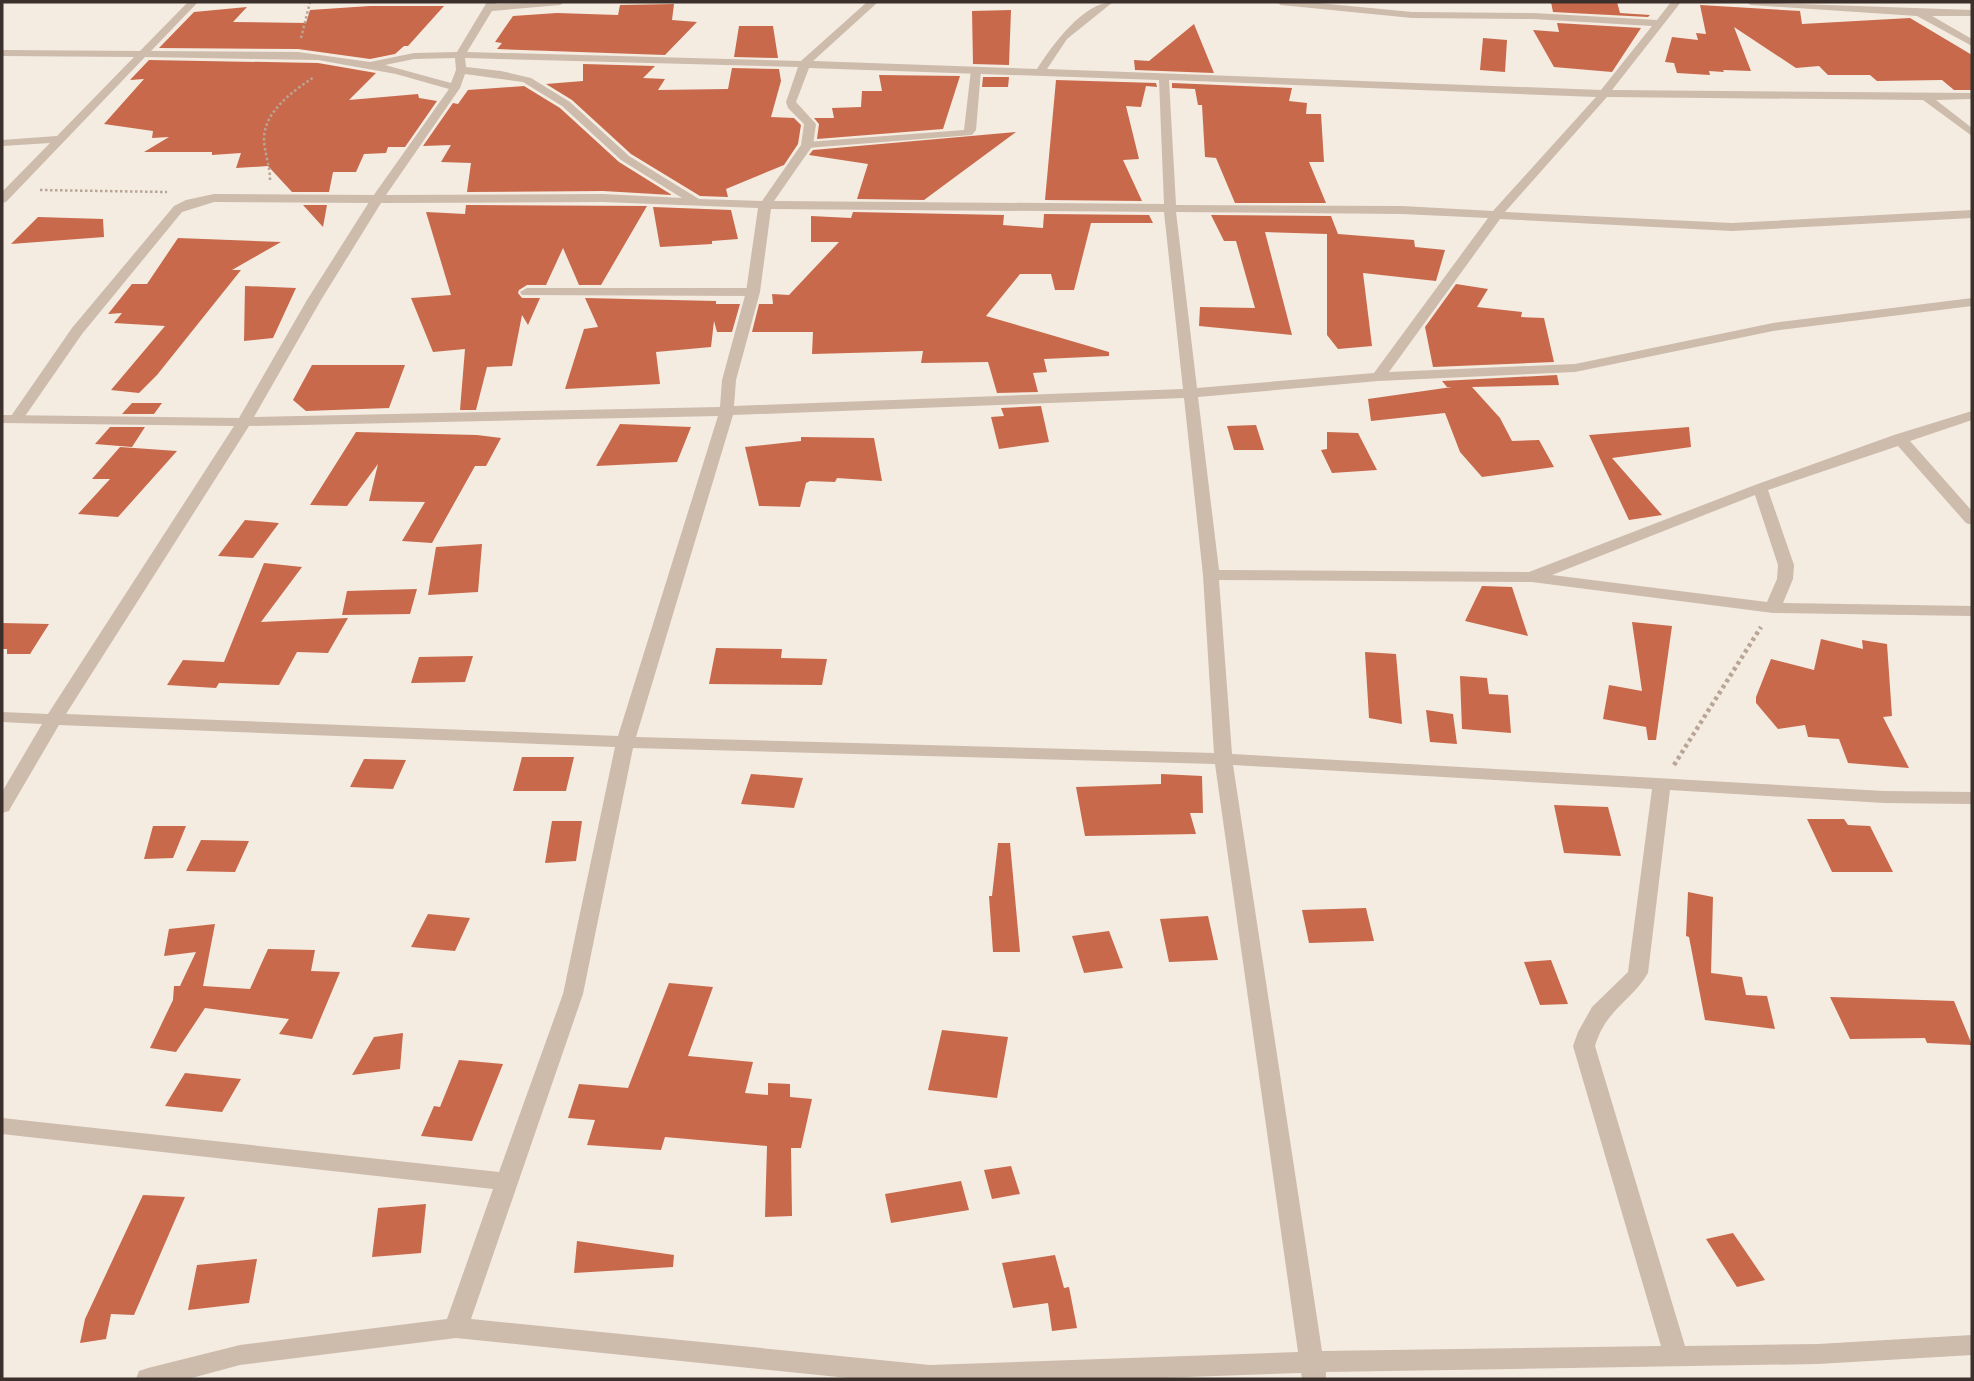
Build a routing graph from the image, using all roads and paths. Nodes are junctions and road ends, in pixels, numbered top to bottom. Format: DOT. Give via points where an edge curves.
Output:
graph roads {
  1 [pos="193,2"];
  2 [pos="310,2"];
  3 [pos="560,2"];
  4 [pos="873,2"];
  5 [pos="1108,2"];
  6 [pos="1281,2"];
  7 [pos="1438,2"];
  8 [pos="1676,2"];
  9 [pos="1751,2"];
  10 [pos="489,5"];
  11 [pos="1919,13"];
  12 [pos="1972,13"];
  13 [pos="1412,15"];
  14 [pos="1660,23"];
  15 [pos="1972,43"];
  16 [pos="2,53"];
  17 [pos="145,54"];
  18 [pos="298,55"];
  19 [pos="341,59"];
  20 [pos="460,62"];
  21 [pos="805,64"];
  22 [pos="371,65"];
  23 [pos="976,70"];
  24 [pos="1040,72"];
  25 [pos="1164,77"];
  26 [pos="455,88"];
  27 [pos="1604,94"];
  28 [pos="1972,96"];
  29 [pos="1926,97"];
  30 [pos="1972,133"];
  31 [pos="57,139"];
  32 [pos="2,143"];
  33 [pos="807,145"];
  34 [pos="11,189"];
  35 [pos="214,198"];
  36 [pos="259,198"];
  37 [pos="2,199"];
  38 [pos="377,199"];
  39 [pos="694,200"];
  40 [pos="765,205"];
  41 [pos="1170,209"];
  42 [pos="1498,213"];
  43 [pos="1972,214"];
  44 [pos="527,292"];
  45 [pos="752,292"];
  46 [pos="1972,302"];
  47 [pos="1378,377"];
  48 [pos="1191,393"];
  49 [pos="727,411"];
  50 [pos="1972,415"];
  51 [pos="9,419"];
  52 [pos="244,422"];
  53 [pos="1899,438"];
  54 [pos="1760,488"];
  55 [pos="1972,520"];
  56 [pos="1210,575"];
  57 [pos="1531,577"];
  58 [pos="1773,608"];
  59 [pos="1972,611"];
  60 [pos="2,718"];
  61 [pos="53,720"];
  62 [pos="625,742"];
  63 [pos="1223,759"];
  64 [pos="1662,783"];
  65 [pos="1972,798"];
  66 [pos="2,807"];
  67 [pos="2,1126"];
  68 [pos="507,1182"];
  69 [pos="456,1328"];
  70 [pos="1972,1345"];
  71 [pos="1676,1356"];
  72 [pos="1313,1371"];
  73 [pos="148,1379"];
  1 -- 17 [label="street"];
  2 -- 18 [label="path"];
  3 -- 10 [label="street"];
  4 -- 21 [label="street"];
  5 -- 24 [label="street" via="1063,37"];
  6 -- 13 [label="street"];
  7 -- 13 [label="street"];
  8 -- 14 [label="street"];
  9 -- 11 [label="street"];
  10 -- 20 [label="street"];
  11 -- 12 [label="street"];
  11 -- 15 [label="street"];
  13 -- 14 [label="street"];
  14 -- 27 [label="street"];
  16 -- 17 [label="street"];
  17 -- 18 [label="street"];
  17 -- 31 [label="street"];
  18 -- 19 [label="street"];
  19 -- 22 [label="street"];
  19 -- 36 [label="path" via="292,92 268,123 263,139 271,178"];
  20 -- 21 [label="street"];
  20 -- 22 [label="street" via="414,56"];
  20 -- 26 [label="street"];
  20 -- 39 [label="street" via="527,80 566,104 625,158"];
  21 -- 23 [label="street"];
  21 -- 33 [label="street" via="791,102 810,124"];
  22 -- 26 [label="street"];
  23 -- 24 [label="street"];
  23 -- 33 [label="street" via="968,133"];
  24 -- 25 [label="street"];
  25 -- 27 [label="street"];
  25 -- 41 [label="street"];
  26 -- 38 [label="street"];
  27 -- 29 [label="street"];
  27 -- 42 [label="street"];
  28 -- 29 [label="street"];
  29 -- 30 [label="street"];
  31 -- 32 [label="street"];
  31 -- 34 [label="street"];
  33 -- 40 [label="street"];
  34 -- 35 [label="path" via="176,192"];
  34 -- 37 [label="street"];
  35 -- 36 [label="street"];
  35 -- 51 [label="street" via="178,209"];
  36 -- 38 [label="street"];
  38 -- 39 [label="street"];
  38 -- 52 [label="street"];
  39 -- 40 [label="street"];
  40 -- 41 [label="street"];
  40 -- 45 [label="street"];
  41 -- 42 [label="street"];
  41 -- 48 [label="street"];
  42 -- 43 [label="street" via="1734,227"];
  42 -- 47 [label="street"];
  44 -- 45 [label="street"];
  45 -- 49 [label="street" via="729,380"];
  46 -- 47 [label="street" via="1773,327 1575,368"];
  47 -- 48 [label="street"];
  48 -- 49 [label="street"];
  48 -- 56 [label="street"];
  49 -- 52 [label="street"];
  49 -- 62 [label="street"];
  50 -- 53 [label="street"];
  51 -- 52 [label="street"];
  52 -- 61 [label="street"];
  53 -- 54 [label="street"];
  53 -- 55 [label="street"];
  54 -- 57 [label="street"];
  54 -- 58 [label="street" via="1786,565"];
  56 -- 57 [label="street"];
  56 -- 63 [label="street"];
  57 -- 58 [label="street"];
  58 -- 59 [label="street"];
  58 -- 64 [label="path"];
  60 -- 61 [label="street"];
  61 -- 62 [label="street"];
  61 -- 66 [label="street"];
  62 -- 63 [label="street"];
  62 -- 68 [label="street" via="573,994"];
  63 -- 64 [label="street"];
  63 -- 72 [label="street"];
  64 -- 65 [label="street"];
  64 -- 71 [label="street" via="1638,973 1604,1005 1589,1027 1584,1046"];
  67 -- 68 [label="street"];
  68 -- 69 [label="street"];
  69 -- 72 [label="street" via="930,1376"];
  69 -- 73 [label="street" via="240,1355"];
  70 -- 71 [label="street"];
  71 -- 72 [label="street"];
}
